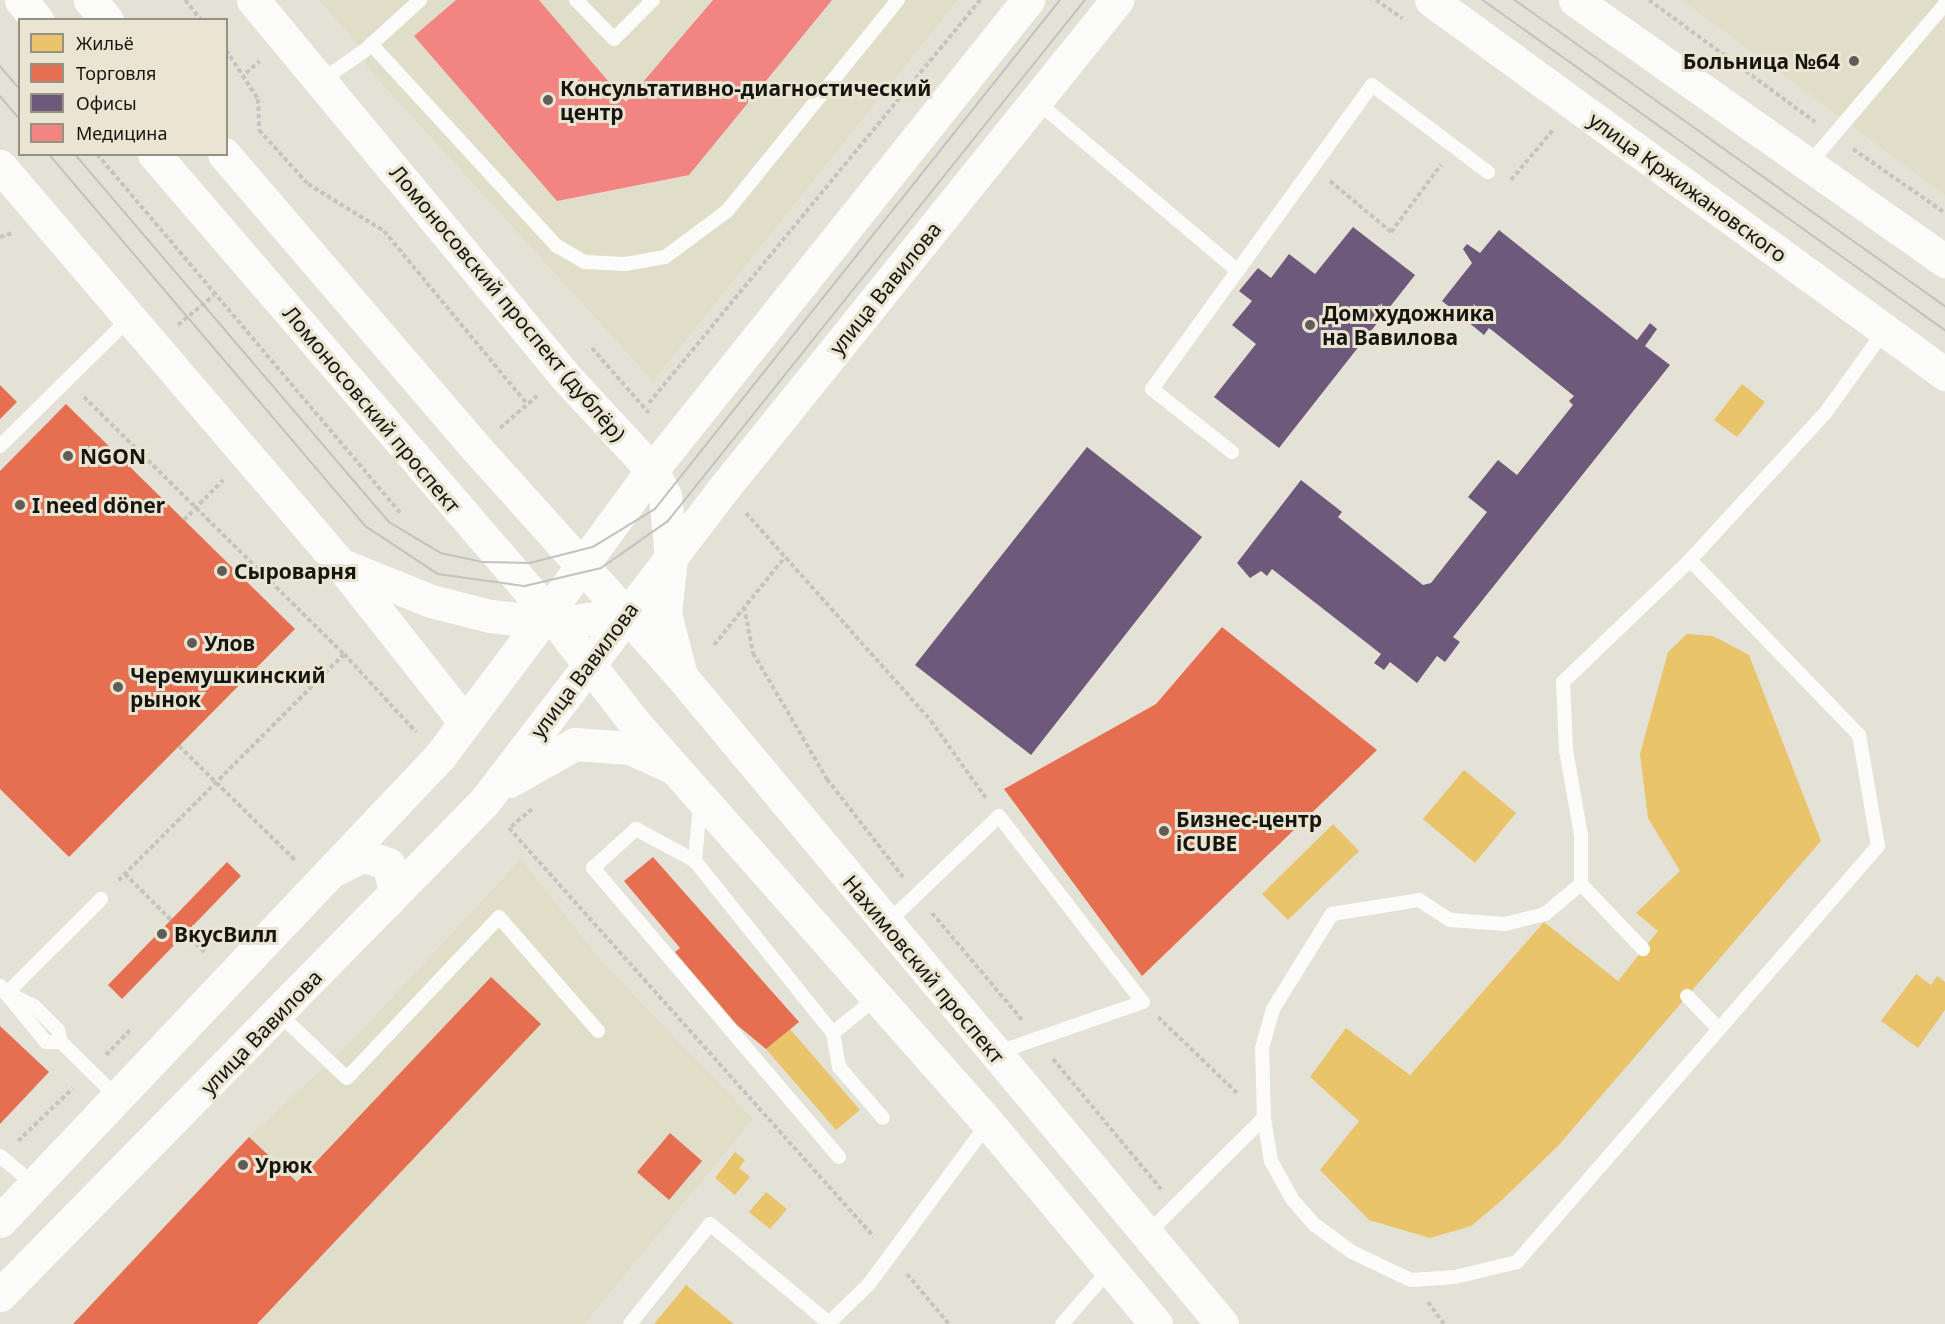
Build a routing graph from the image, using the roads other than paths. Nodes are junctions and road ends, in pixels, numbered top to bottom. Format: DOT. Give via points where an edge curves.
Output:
graph roads {
  1 [pos="21,0"];
  2 [pos="90,0"];
  3 [pos="253,0"];
  4 [pos="420,0"];
  5 [pos="576,0"];
  6 [pos="653,0"];
  7 [pos="898,0"];
  8 [pos="1028,0"];
  9 [pos="1118,0"];
  10 [pos="1431,0"];
  11 [pos="1575,0"];
  12 [pos="1940,4"];
  13 [pos="35,18"];
  14 [pos="105,18"];
  15 [pos="371,44"];
  16 [pos="322,80"];
  17 [pos="1036,101"];
  18 [pos="156,156"];
  19 [pos="226,156"];
  20 [pos="0,166"];
  21 [pos="1807,166"];
  22 [pos="1488,172"];
  23 [pos="1945,261"];
  24 [pos="1238,271"];
  25 [pos="130,318"];
  26 [pos="1885,330"];
  27 [pos="1945,374"];
  28 [pos="0,446"];
  29 [pos="1232,452"];
  30 [pos="652,470"];
  31 [pos="671,557"];
  32 [pos="1690,560"];
  33 [pos="340,564"];
  34 [pos="583,565"];
  35 [pos="628,614"];
  36 [pos="548,619"];
  37 [pos="589,665"];
  38 [pos="681,676"];
  39 [pos="465,722"];
  40 [pos="672,767"];
  41 [pos="700,800"];
  42 [pos="484,802"];
  43 [pos="695,861"];
  44 [pos="337,869"];
  45 [pos="1581,884"];
  46 [pos="101,899"];
  47 [pos="387,902"];
  48 [pos="886,924"];
  49 [pos="1643,949"];
  50 [pos="4,989"];
  51 [pos="877,996"];
  52 [pos="1687,996"];
  53 [pos="279,1014"];
  54 [pos="1719,1029"];
  55 [pos="598,1031"];
  56 [pos="833,1034"];
  57 [pos="994,1054"];
  58 [pos="118,1098"];
  59 [pos="883,1118"];
  60 [pos="1264,1118"];
  61 [pos="988,1123"];
  62 [pos="0,1156"];
  63 [pos="839,1157"];
  64 [pos="35,1185"];
  65 [pos="0,1221"];
  66 [pos="1145,1236"];
  67 [pos="1110,1269"];
  68 [pos="0,1295"];
  69 [pos="829,1323"];
  70 [pos="630,1324"];
  71 [pos="1062,1324"];
  72 [pos="1156,1324"];
  73 [pos="1222,1324"];
  1 -- 13 [label="street"];
  2 -- 14 [label="street"];
  3 -- 16 [label="street, Ломоносовский проспект (дублёр)"];
  4 -- 15 [label="lane"];
  5 -- 6 [label="lane" via="614,39"];
  7 -- 15 [label="lane" via="727,211 665,257 625,264 585,262 557,246"];
  8 -- 30 [label="street"];
  9 -- 17 [label="street, улица Вавилова"];
  10 -- 26 [label="street, улица Кржижановского"];
  11 -- 21 [label="street"];
  12 -- 21 [label="lane"];
  15 -- 16 [label="lane"];
  16 -- 30 [label="street, Ломоносовский проспект (дублёр)" via="563,374"];
  17 -- 24 [label="lane"];
  17 -- 31 [label="street, улица Вавилова"];
  18 -- 36 [label="street, Ломоносовский проспект"];
  19 -- 34 [label="street"];
  20 -- 25 [label="street"];
  21 -- 23 [label="street"];
  22 -- 24 [label="lane" via="1372,85"];
  24 -- 29 [label="lane" via="1152,389"];
  25 -- 28 [label="lane"];
  25 -- 33 [label="street"];
  26 -- 27 [label="street, улица Кржижановского"];
  26 -- 32 [label="lane" via="1826,412"];
  30 -- 31 [label="street, Ломоносовский проспект (дублёр)" via="665,496"];
  30 -- 34 [label="street"];
  31 -- 35 [label="street, улица Вавилова"];
  31 -- 38 [label="street, Ломоносовский проспект (дублёр)" via="665,613"];
  32 -- 45 [label="lane" via="1563,682"];
  32 -- 54 [label="lane" via="1859,735 1878,846"];
  33 -- 36 [label="street" via="431,601 490,616"];
  33 -- 39 [label="street"];
  34 -- 35 [label="street"];
  34 -- 36 [label="street"];
  35 -- 36 [label="street"];
  35 -- 37 [label="street, улица Вавилова"];
  35 -- 38 [label="street, Нахимовский проспект"];
  36 -- 37 [label="street, Ломоносовский проспект"];
  36 -- 39 [label="street"];
  37 -- 40 [label="street"];
  37 -- 42 [label="street, улица Вавилова"];
  38 -- 48 [label="street, Нахимовский проспект"];
  39 -- 44 [label="street"];
  40 -- 41 [label="street"];
  40 -- 42 [label="street" via="630,748 574,744 522,771"];
  41 -- 43 [label="lane"];
  41 -- 51 [label="street"];
  42 -- 47 [label="street, улица Вавилова"];
  43 -- 56 [label="lane"];
  43 -- 63 [label="lane" via="636,829 593,868"];
  44 -- 47 [label="street" via="363,855 388,864 395,890"];
  44 -- 58 [label="street"];
  45 -- 49 [label="lane"];
  45 -- 60 [label="lane" via="1545,914 1505,924 1450,920 1419,900 1332,914 1274,1009 1262,1048"];
  46 -- 50 [label="lane"];
  47 -- 53 [label="street, улица Вавилова"];
  48 -- 57 [label="street, Нахимовский проспект"];
  48 -- 57 [label="lane" via="999,816 1143,1002"];
  50 -- 58 [label="lane" via="46,1042 61,1042"];
  51 -- 56 [label="lane"];
  51 -- 61 [label="street"];
  52 -- 54 [label="lane"];
  53 -- 55 [label="lane" via="347,1078 499,917"];
  53 -- 68 [label="street, улица Вавилова"];
  54 -- 60 [label="lane" via="1517,1262 1455,1277 1411,1280 1352,1252 1315,1225 1271,1161"];
  56 -- 59 [label="lane" via="839,1067"];
  57 -- 66 [label="street, Нахимовский проспект"];
  58 -- 64 [label="street"];
  60 -- 66 [label="lane"];
  61 -- 67 [label="street"];
  61 -- 69 [label="lane" via="890,1254"];
  62 -- 64 [label="lane"];
  64 -- 65 [label="street"];
  66 -- 73 [label="street, Нахимовский проспект"];
  67 -- 71 [label="lane"];
  67 -- 72 [label="street"];
  69 -- 70 [label="lane" via="710,1224"];
}
